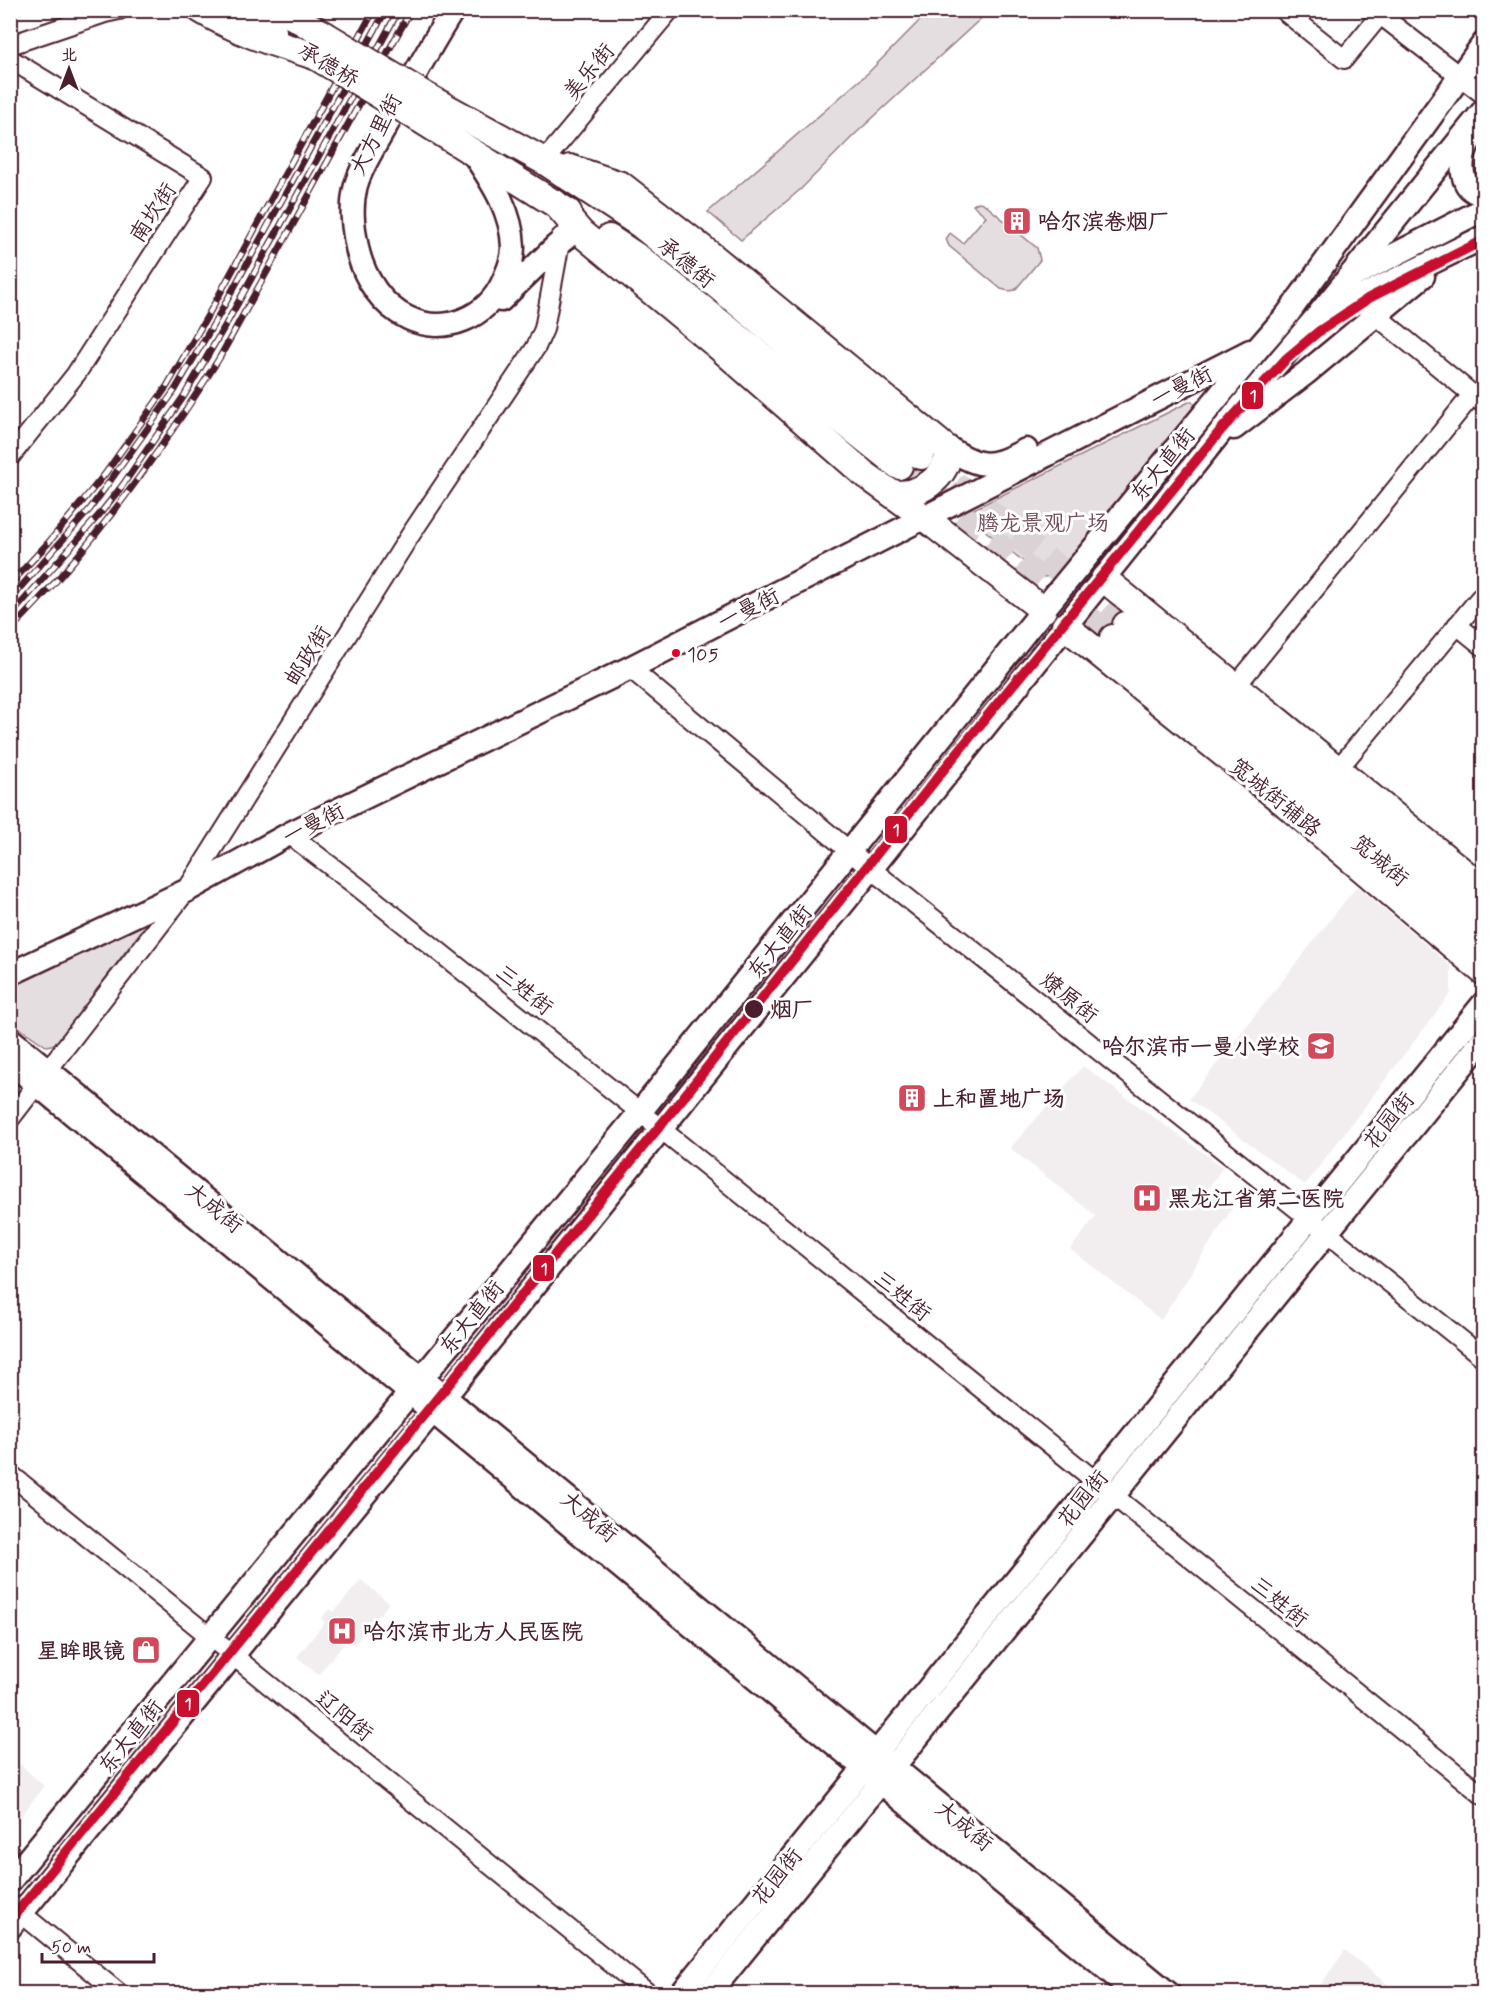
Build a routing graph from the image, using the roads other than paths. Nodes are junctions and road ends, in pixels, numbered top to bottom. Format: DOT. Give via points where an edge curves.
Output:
graph roads {
  1 [pos="119,10"];
  2 [pos="201,10"];
  3 [pos="239,10"];
  4 [pos="282,10"];
  5 [pos="308,10"];
  6 [pos="446,10"];
  7 [pos="453,10"];
  8 [pos="670,10"];
  9 [pos="1283,10"];
  10 [pos="1377,13"];
  11 [pos="1484,43"];
  12 [pos="10,45"];
  13 [pos="320,46"];
  14 [pos="10,59"];
  15 [pos="1459,76"];
  16 [pos="1484,95"];
  17 [pos="425,109"];
  18 [pos="1484,110"];
  19 [pos="1484,116"];
  20 [pos="470,149"];
  21 [pos="544,162"];
  22 [pos="1484,194"];
  23 [pos="545,197"];
  24 [pos="1484,209"];
  25 [pos="569,235"];
  26 [pos="1484,237"];
  27 [pos="1450,253"];
  28 [pos="1352,289"];
  29 [pos="1319,314"];
  30 [pos="1287,315"];
  31 [pos="1376,315"];
  32 [pos="1258,347"];
  33 [pos="1478,399"];
  34 [pos="1206,450"];
  35 [pos="921,455"];
  36 [pos="10,458"];
  37 [pos="891,492"];
  38 [pos="925,518"];
  39 [pos="1104,579"];
  40 [pos="1484,593"];
  41 [pos="1043,610"];
  42 [pos="1457,625"];
  43 [pos="1065,626"];
  44 [pos="1484,647"];
  45 [pos="630,668"];
  46 [pos="1236,686"];
  47 [pos="1338,769"];
  48 [pos="289,834"];
  49 [pos="851,852"];
  50 [pos="871,869"];
  51 [pos="1484,889"];
  52 [pos="186,891"];
  53 [pos="1484,912"];
  54 [pos="1484,945"];
  55 [pos="1484,972"];
  56 [pos="10,974"];
  57 [pos="1484,1003"];
  58 [pos="10,1039"];
  59 [pos="1484,1039"];
  60 [pos="10,1062"];
  61 [pos="44,1078"];
  62 [pos="640,1112"];
  63 [pos="10,1119"];
  64 [pos="661,1129"];
  65 [pos="1309,1218"];
  66 [pos="1327,1232"];
  67 [pos="1484,1358"];
  68 [pos="416,1385"];
  69 [pos="439,1403"];
  70 [pos="10,1474"];
  71 [pos="1095,1482"];
  72 [pos="1113,1496"];
  73 [pos="211,1636"];
  74 [pos="233,1655"];
  75 [pos="879,1767"];
  76 [pos="1484,1796"];
  77 [pos="10,1881"];
  78 [pos="14,1915"];
  79 [pos="120,1994"];
  80 [pos="649,1994"];
  81 [pos="681,1994"];
  82 [pos="709,1994"];
  83 [pos="1137,1994"];
  84 [pos="1169,1994"];
  1 -- 12 [label="street"];
  2 -- 13 [label="highway" via="253,37"];
  3 -- 13 [label="highway, 承德桥"];
  4 -- 13 [label="highway, 承德桥"];
  5 -- 13 [label="highway"];
  6 -- 25 [label="main road, 大方里街" via="426,37 360,159 348,189 346,230 362,285 399,324 424,331 454,330 485,316"];
  7 -- 20 [label="main road, 大方里街" via="363,168 352,217 364,271 382,298 400,313 420,322 447,324 486,308 497,295 512,260 509,222 495,186"];
  8 -- 21 [label="street, 美乐街"];
  9 -- 10 [label="street" via="1344,59"];
  10 -- 15 [label="street"];
  11 -- 15 [label="main road, 东大直街"];
  13 -- 17 [label="highway, 承德桥, bridge"];
  14 -- 36 [label="street, 南坎街" via="203,177 76,374"];
  15 -- 16 [label="street"];
  15 -- 30 [label="main road, 东大直街"];
  17 -- 20 [label="highway, 承德街"];
  17 -- 21 [label="highway, 承德街"];
  18 -- 28 [label="main road, 东大直街"];
  19 -- 22 [label="main road" via="1464,153 1463,167 1466,184 1477,194"];
  20 -- 23 [label="highway, 承德街"];
  21 -- 35 [label="highway, 承德街" via="641,225"];
  23 -- 25 [label="highway"];
  23 -- 35 [label="highway, 承德街"];
  24 -- 28 [label="main road, 一曼街"];
  25 -- 37 [label="highway" via="719,347"];
  25 -- 52 [label="street, 邮政街" via="536,347 409,537"];
  26 -- 27 [label="main road, 一曼街"];
  27 -- 28 [label="main road, 一曼街"];
  27 -- 31 [label="main road"];
  28 -- 29 [label="main road, 东大直街"];
  28 -- 30 [label="main road, 一曼街"];
  28 -- 31 [label="street"];
  29 -- 32 [label="main road, 一曼街"];
  29 -- 34 [label="main road, 东大直街"];
  30 -- 32 [label="main road, 东大直街"];
  30 -- 35 [label="main road, 一曼街" via="1003,462 979,464 965,458"];
  31 -- 33 [label="street"];
  31 -- 34 [label="main road"];
  32 -- 38 [label="main road, 一曼街"];
  32 -- 41 [label="main road, 东大直街"];
  33 -- 46 [label="street"];
  34 -- 39 [label="main road, 东大直街"];
  35 -- 37 [label="highway" via="947,449 948,456 935,477 915,492"];
  37 -- 38 [label="highway"];
  38 -- 41 [label="highway"];
  38 -- 45 [label="main road, 一曼街"];
  39 -- 43 [label="main road, 东大直街"];
  39 -- 46 [label="highway"];
  40 -- 42 [label="street"];
  41 -- 49 [label="main road, 东大直街"];
  42 -- 44 [label="street"];
  42 -- 47 [label="street"];
  43 -- 50 [label="main road, 东大直街"];
  43 -- 55 [label="highway, 宽城街辅路" via="1287,805"];
  45 -- 48 [label="main road, 一曼街"];
  45 -- 49 [label="street, 燎原街"];
  46 -- 47 [label="highway"];
  47 -- 51 [label="highway"];
  48 -- 52 [label="main road, 一曼街"];
  48 -- 62 [label="street, 三姓街"];
  49 -- 50 [label="street, 燎原街"];
  49 -- 62 [label="main road, 东大直街"];
  50 -- 64 [label="main road, 东大直街"];
  50 -- 65 [label="street, 燎原街"];
  52 -- 56 [label="main road, 一曼街"];
  52 -- 61 [label="street, 邮政街"];
  53 -- 54 [label="highway, 宽城街" via="1119,632"];
  57 -- 65 [label="main road, 花园街"];
  58 -- 61 [label="main road, 大成街"];
  59 -- 66 [label="main road, 花园街"];
  60 -- 61 [label="main road, 大成街"];
  61 -- 63 [label="street, 邮政街"];
  61 -- 68 [label="main road, 大成街"];
  62 -- 64 [label="street, 三姓街"];
  62 -- 68 [label="main road, 东大直街"];
  64 -- 69 [label="main road, 东大直街"];
  64 -- 71 [label="street, 三姓街"];
  65 -- 66 [label="street, 燎原街"];
  65 -- 71 [label="main road, 花园街"];
  66 -- 67 [label="street, 燎原街"];
  66 -- 72 [label="main road, 花园街"];
  68 -- 69 [label="main road, 大成街"];
  68 -- 73 [label="main road, 东大直街"];
  69 -- 74 [label="main road, 东大直街"];
  69 -- 75 [label="main road, 大成街"];
  70 -- 73 [label="street, 辽阳街"];
  71 -- 72 [label="street, 三姓街"];
  71 -- 75 [label="main road, 花园街"];
  72 -- 75 [label="main road, 花园街"];
  72 -- 76 [label="street, 三姓街"];
  73 -- 74 [label="street, 辽阳街"];
  73 -- 77 [label="main road, 东大直街"];
  74 -- 78 [label="main road, 东大直街"];
  74 -- 80 [label="street, 辽阳街"];
  75 -- 81 [label="main road, 花园街"];
  75 -- 82 [label="main road, 花园街"];
  75 -- 83 [label="main road, 大成街"];
  75 -- 84 [label="main road, 大成街"];
  78 -- 79 [label="street"];
}
